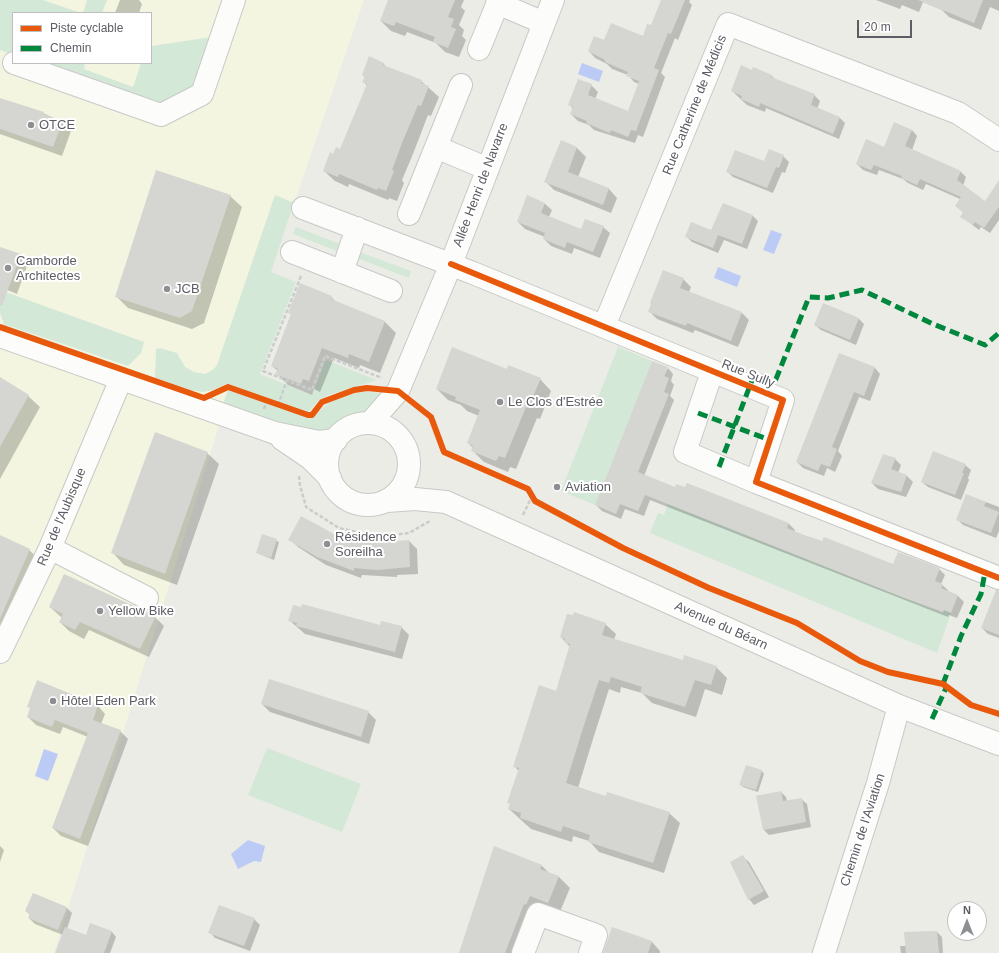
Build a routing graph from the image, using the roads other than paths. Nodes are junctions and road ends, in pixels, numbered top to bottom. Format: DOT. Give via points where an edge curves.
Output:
graph roads {
  1 [pos="234,0"];
  2 [pos="552,0"];
  3 [pos="498,2"];
  4 [pos="544,23"];
  5 [pos="479,49"];
  6 [pos="0,58"];
  7 [pos="12,63"];
  8 [pos="16,64"];
  9 [pos="461,85"];
  10 [pos="999,140"];
  11 [pos="436,147"];
  12 [pos="488,169"];
  13 [pos="303,208"];
  14 [pos="410,214"];
  15 [pos="357,228"];
  16 [pos="300,256"];
  17 [pos="451,264"];
  18 [pos="342,272"];
  19 [pos="391,290"];
  20 [pos="604,326"];
  21 [pos="0,336"];
  22 [pos="712,372"];
  23 [pos="120,379"];
  24 [pos="399,388"];
  25 [pos="370,424"];
  26 [pos="275,433"];
  27 [pos="395,433"];
  28 [pos="336,440"];
  29 [pos="409,462"];
  30 [pos="330,478"];
  31 [pos="756,482"];
  32 [pos="387,501"];
  33 [pos="446,502"];
  34 [pos="50,548"];
  35 [pos="999,578"];
  36 [pos="147,598"];
  37 [pos="0,652"];
  38 [pos="899,706"];
  39 [pos="999,744"];
  40 [pos="523,953"];
  41 [pos="590,953"];
  42 [pos="824,953"];
  1 -- 8 [label="street" via="202,94 161,115"];
  2 -- 4 [label="street, Allée Henri de Navarre"];
  3 -- 4 [label="street"];
  3 -- 5 [label="street"];
  4 -- 12 [label="street, Allée Henri de Navarre"];
  6 -- 7 [label="street"];
  9 -- 11 [label="street"];
  10 -- 20 [label="street, Rue Catherine de Médicis" via="958,113 728,24"];
  11 -- 12 [label="street"];
  11 -- 14 [label="street"];
  12 -- 17 [label="street, Allée Henri de Navarre"];
  13 -- 15 [label="street, Rue Sully"];
  15 -- 17 [label="street, Rue Sully"];
  15 -- 18 [label="street"];
  16 -- 18 [label="street"];
  17 -- 20 [label="street, Rue Sully"];
  17 -- 24 [label="street, Allée Henri de Navarre"];
  18 -- 19 [label="street"];
  20 -- 22 [label="street, Rue Sully"];
  21 -- 23 [label="street"];
  22 -- 31 [label="street, Rue Sully" via="685,452"];
  22 -- 31 [label="street, Rue Sully" via="783,400"];
  23 -- 26 [label="street"];
  23 -- 34 [label="street, Rue de l'Aubisque"];
  24 -- 25 [label="street, Allée Henri de Navarre"];
  24 -- 27 [label="street, Allée Henri de Navarre"];
  25 -- 27 [label="street" via="383,426"];
  25 -- 28 [label="street" via="357,425"];
  26 -- 28 [label="street" via="319,442"];
  26 -- 30 [label="street" via="310,458"];
  27 -- 29 [label="street" via="404,443"];
  28 -- 30 [label="street" via="330,450 327,465"];
  29 -- 32 [label="street" via="406,481 398,493"];
  29 -- 33 [label="street, Avenue du Béarn" via="424,483"];
  30 -- 32 [label="street" via="337,490 347,499 360,505 374,505"];
  31 -- 35 [label="street, Rue Sully"];
  32 -- 33 [label="street, Avenue du Béarn" via="415,499"];
  33 -- 38 [label="street, Avenue du Béarn"];
  34 -- 36 [label="street"];
  34 -- 37 [label="street, Rue de l'Aubisque"];
  38 -- 39 [label="street, Avenue du Béarn"];
  38 -- 42 [label="street, Chemin de l'Aviation" via="878,783"];
  40 -- 41 [label="street" via="538,914 596,935"];
}
